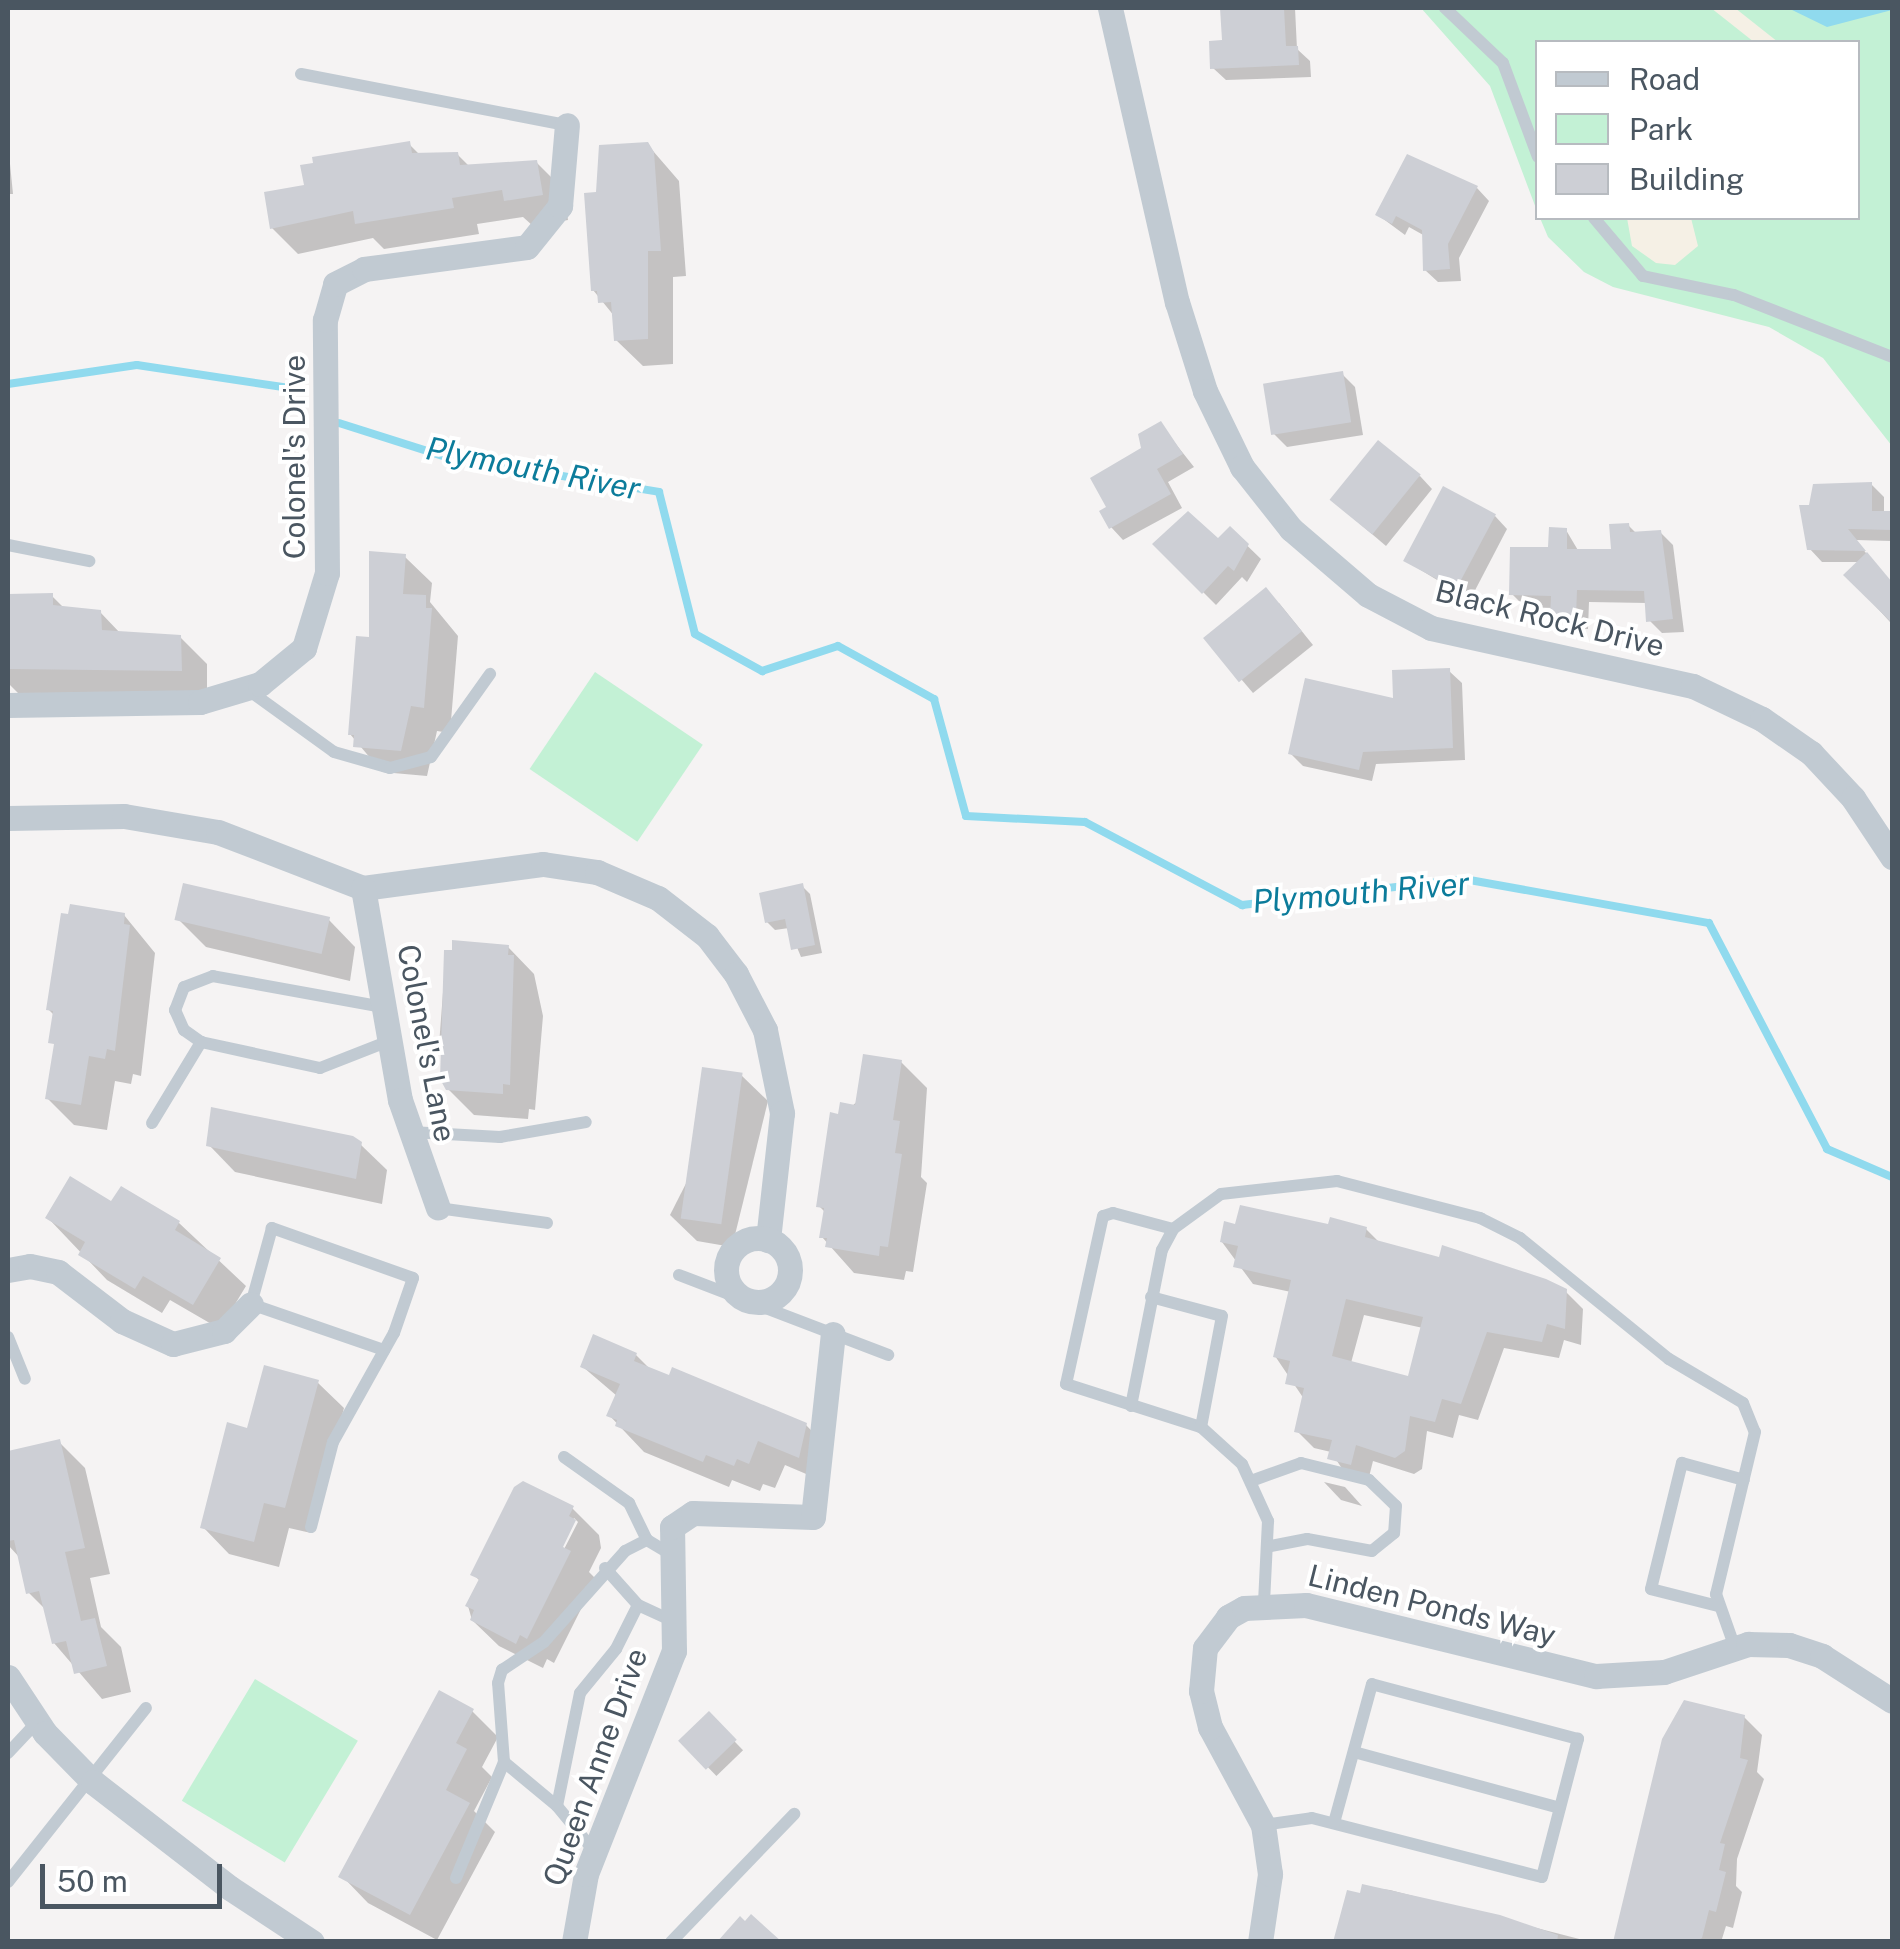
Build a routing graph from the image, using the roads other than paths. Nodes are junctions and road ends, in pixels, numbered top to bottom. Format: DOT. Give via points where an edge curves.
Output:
graph roads {
  1 [pos="1110,8"];
  2 [pos="1445,8"];
  3 [pos="302,74"];
  4 [pos="567,124"];
  5 [pos="1535,149"];
  6 [pos="1596,220"];
  7 [pos="1892,357"];
  8 [pos="8,545"];
  9 [pos="89,561"];
  10 [pos="490,674"];
  11 [pos="248,689"];
  12 [pos="8,705"];
  13 [pos="8,818"];
  14 [pos="1892,857"];
  15 [pos="363,888"];
  16 [pos="383,1008"];
  17 [pos="389,1041"];
  18 [pos="201,1042"];
  19 [pos="152,1122"];
  20 [pos="586,1122"];
  21 [pos="408,1132"];
  22 [pos="438,1208"];
  23 [pos="546,1223"];
  24 [pos="1173,1229"];
  25 [pos="768,1240"];
  26 [pos="8,1270"];
  27 [pos="679,1275"];
  28 [pos="1150,1297"];
  29 [pos="746,1301"];
  30 [pos="251,1304"];
  31 [pos="833,1334"];
  32 [pos="8,1337"];
  33 [pos="384,1350"];
  34 [pos="888,1355"];
  35 [pos="25,1379"];
  36 [pos="1131,1406"];
  37 [pos="1201,1427"];
  38 [pos="564,1457"];
  39 [pos="1744,1480"];
  40 [pos="1251,1481"];
  41 [pos="310,1527"];
  42 [pos="1271,1546"];
  43 [pos="658,1547"];
  44 [pos="606,1568"];
  45 [pos="1264,1602"];
  46 [pos="638,1605"];
  47 [pos="1718,1606"];
  48 [pos="677,1623"];
  49 [pos="1735,1648"];
  50 [pos="8,1677"];
  51 [pos="1892,1701"];
  52 [pos="146,1708"];
  53 [pos="37,1722"];
  54 [pos="1354,1752"];
  55 [pos="8,1754"];
  56 [pos="504,1762"];
  57 [pos="93,1782"];
  58 [pos="558,1806"];
  59 [pos="1560,1808"];
  60 [pos="794,1814"];
  61 [pos="1334,1823"];
  62 [pos="1263,1825"];
  63 [pos="595,1852"];
  64 [pos="456,1878"];
  65 [pos="8,1882"];
  66 [pos="312,1942"];
  67 [pos="574,1942"];
  68 [pos="672,1942"];
  69 [pos="1260,1942"];
  1 -- 14 [label="street, Black Rock Drive" via="1177,302 1205,390 1242,467 1291,529 1368,595 1432,628 1693,686 1762,718 1811,753 1854,798"];
  2 -- 5 [label="lane" via="1503,64"];
  3 -- 4 [label="lane"];
  4 -- 11 [label="street, Colonel's Drive" via="560,206 527,248 364,269 336,284 326,320 323,599 304,648"];
  6 -- 7 [label="lane" via="1643,276 1734,295"];
  8 -- 9 [label="lane"];
  10 -- 11 [label="lane" via="431,758 390,768 334,752"];
  11 -- 12 [label="street, Colonel's Drive" via="174,704"];
  13 -- 15 [label="street" via="124,816 218,832"];
  15 -- 16 [label="street, Colonel's Lane"];
  15 -- 25 [label="street" via="489,866 574,866 628,883 687,918 736,974 776,1071 782,1141"];
  16 -- 17 [label="street, Colonel's Lane"];
  16 -- 18 [label="lane" via="214,976 196,979 175,1010 184,1030"];
  17 -- 18 [label="lane" via="320,1068"];
  17 -- 21 [label="street, Colonel's Lane"];
  18 -- 19 [label="lane"];
  20 -- 21 [label="lane" via="500,1137"];
  21 -- 22 [label="street, Colonel's Lane"];
  22 -- 23 [label="lane"];
  24 -- 28 [label="lane"];
  24 -- 36 [label="lane" via="1103,1216 1064,1374 1066,1384 1082,1394"];
  24 -- 39 [label="lane" via="1221,1194 1337,1181 1480,1218 1520,1238 1669,1359 1743,1403 1754,1432"];
  25 -- 29 [label="street" via="742,1242 727,1258 730,1288"];
  25 -- 29 [label="street" via="788,1258 789,1280 768,1302"];
  26 -- 30 [label="street" via="58,1272 122,1321 174,1344 224,1330"];
  27 -- 29 [label="lane"];
  28 -- 36 [label="lane"];
  28 -- 37 [label="lane" via="1222,1316"];
  29 -- 31 [label="lane"];
  30 -- 33 [label="lane"];
  30 -- 33 [label="lane" via="272,1228 413,1278"];
  31 -- 34 [label="lane"];
  31 -- 43 [label="street" via="813,1517 693,1514"];
  32 -- 35 [label="lane"];
  33 -- 41 [label="lane" via="333,1442"];
  36 -- 37 [label="lane"];
  37 -- 40 [label="lane"];
  38 -- 43 [label="lane" via="629,1503"];
  39 -- 47 [label="lane"];
  39 -- 47 [label="lane" via="1682,1463 1651,1589"];
  40 -- 42 [label="lane"];
  40 -- 42 [label="lane" via="1301,1463 1369,1480 1389,1492 1396,1506 1394,1534 1372,1551 1307,1539"];
  42 -- 45 [label="lane"];
  43 -- 44 [label="lane"];
  43 -- 48 [label="street, Queen Anne Drive"];
  44 -- 46 [label="lane"];
  44 -- 56 [label="lane" via="544,1642 502,1670"];
  45 -- 49 [label="street, Linden Ponds Way" via="1306,1605 1596,1676 1664,1672"];
  45 -- 62 [label="street, Linden Ponds Way" via="1228,1617 1206,1648 1201,1671 1210,1727"];
  46 -- 48 [label="lane"];
  46 -- 58 [label="lane" via="616,1649 580,1692"];
  47 -- 49 [label="lane"];
  48 -- 63 [label="street, Queen Anne Drive" via="665,1679"];
  49 -- 51 [label="street, Linden Ponds Way" via="1769,1643 1806,1649"];
  50 -- 53 [label="street"];
  52 -- 57 [label="lane"];
  53 -- 55 [label="lane"];
  53 -- 57 [label="street"];
  54 -- 59 [label="lane"];
  54 -- 59 [label="lane" via="1372,1684 1578,1739"];
  54 -- 61 [label="lane"];
  56 -- 58 [label="lane"];
  56 -- 64 [label="lane"];
  57 -- 65 [label="lane"];
  57 -- 66 [label="street"];
  58 -- 63 [label="lane"];
  59 -- 61 [label="lane" via="1542,1877"];
  60 -- 68 [label="lane"];
  61 -- 62 [label="lane" via="1291,1818"];
  62 -- 69 [label="street, Linden Ponds Way" via="1270,1874"];
  63 -- 67 [label="street, Queen Anne Drive"];
}
